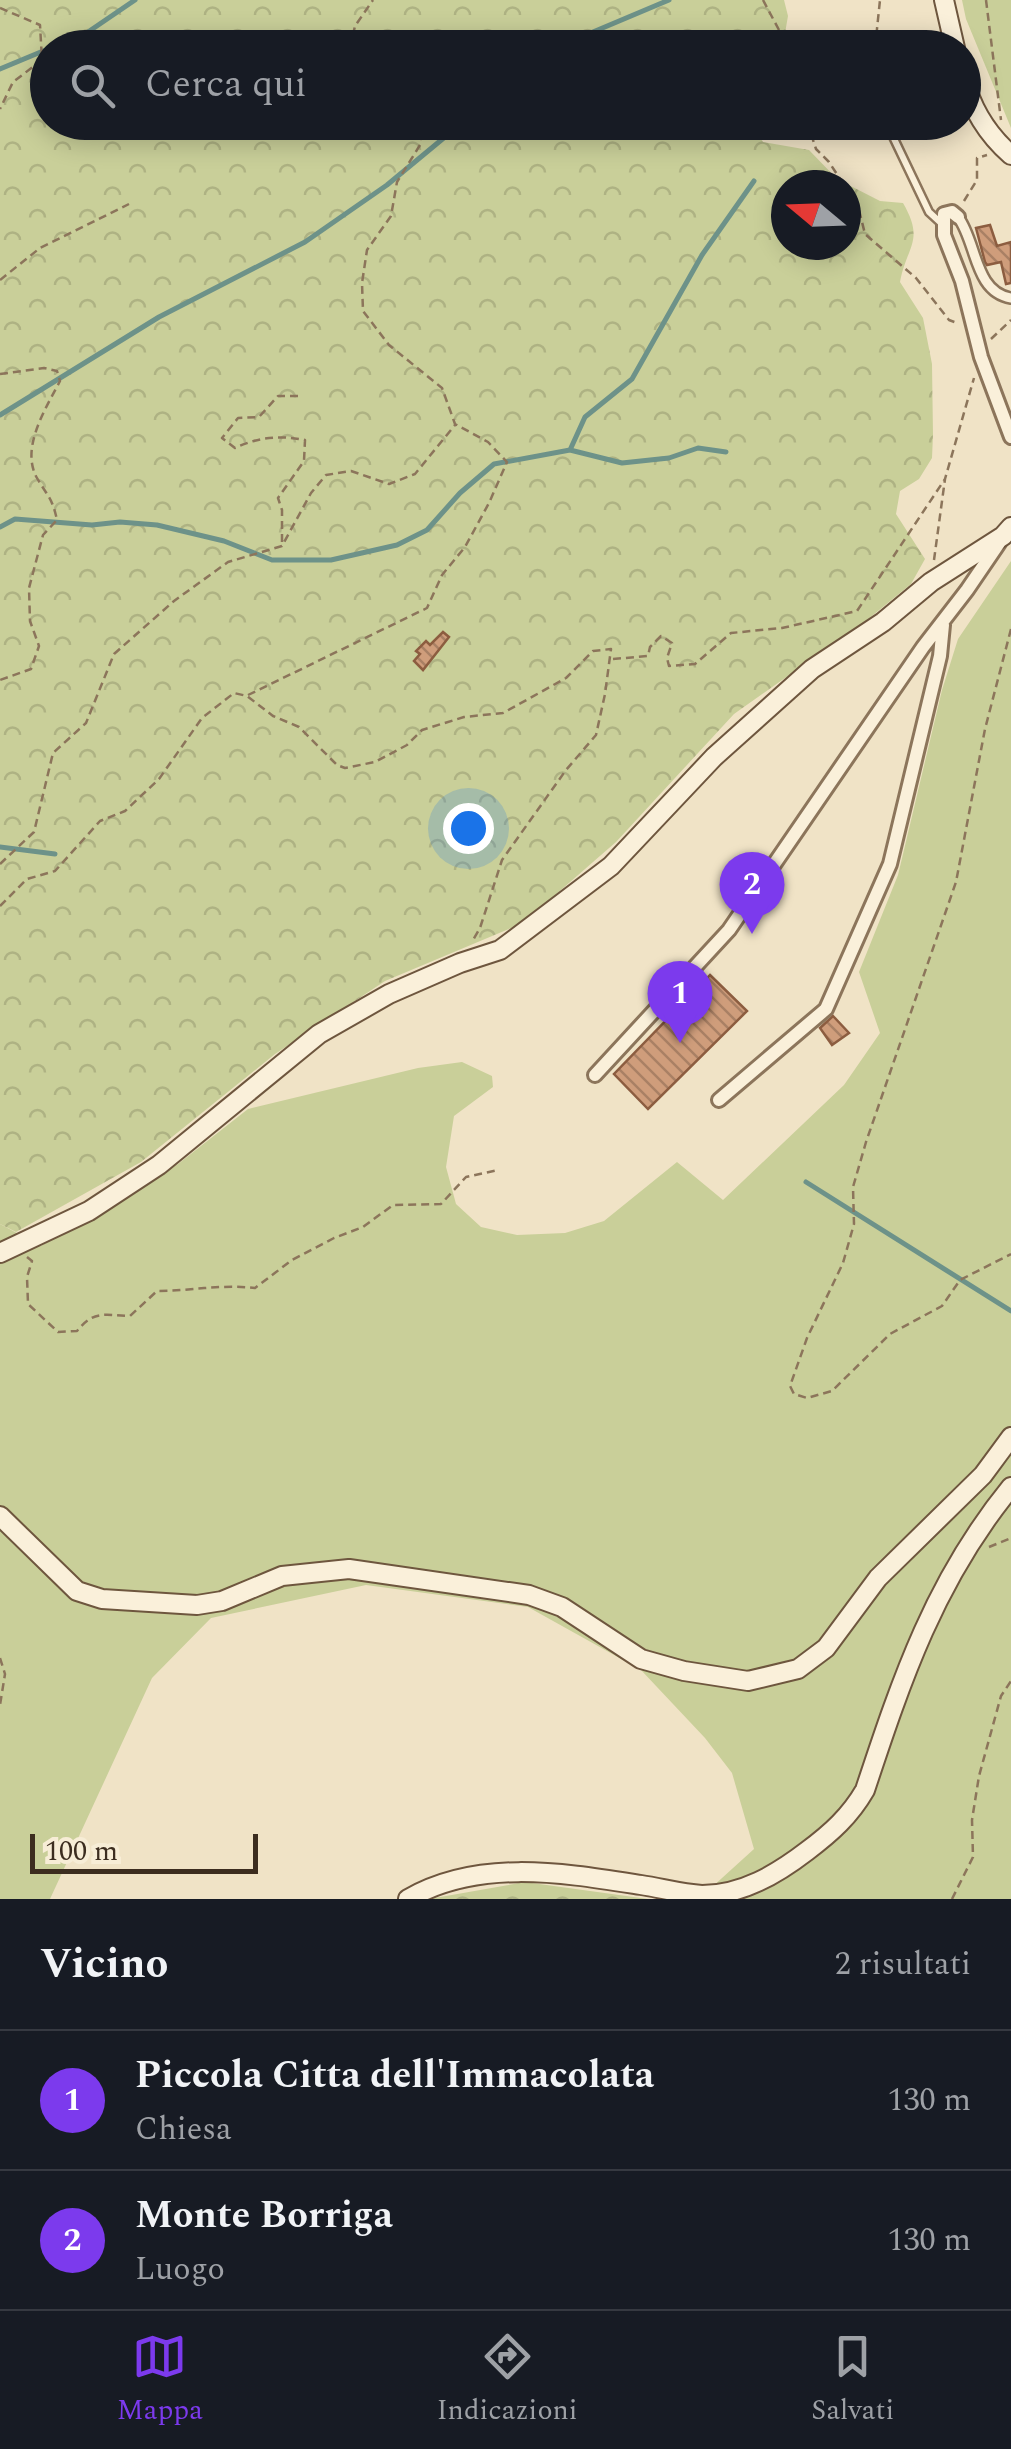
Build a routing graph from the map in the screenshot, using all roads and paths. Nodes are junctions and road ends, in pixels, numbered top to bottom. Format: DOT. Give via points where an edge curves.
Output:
graph roads {
  1 [pos="373,0"];
  2 [pos="764,0"];
  3 [pos="880,0"];
  4 [pos="944,0"];
  5 [pos="986,0"];
  6 [pos="0,8"];
  7 [pos="41,30"];
  8 [pos="354,30"];
  9 [pos="779,30"];
  10 [pos="876,30"];
  11 [pos="951,30"];
  12 [pos="30,69"];
  13 [pos="0,108"];
  14 [pos="981,119"];
  15 [pos="420,140"];
  16 [pos="813,140"];
  17 [pos="895,140"];
  18 [pos="1008,153"];
  19 [pos="832,170"];
  20 [pos="130,204"];
  21 [pos="861,218"];
  22 [pos="942,222"];
  23 [pos="962,222"];
  24 [pos="0,280"];
  25 [pos="1011,298"];
  26 [pos="969,315"];
  27 [pos="1011,320"];
  28 [pos="981,357"];
  29 [pos="0,374"];
  30 [pos="298,396"];
  31 [pos="455,424"];
  32 [pos="1011,436"];
  33 [pos="944,479"];
  34 [pos="1007,532"];
  35 [pos="282,546"];
  36 [pos="931,582"];
  37 [pos="943,622"];
  38 [pos="1011,629"];
  39 [pos="610,659"];
  40 [pos="0,680"];
  41 [pos="247,696"];
  42 [pos="0,864"];
  43 [pos="0,906"];
  44 [pos="460,963"];
  45 [pos="595,1075"];
  46 [pos="719,1100"];
  47 [pos="498,1170"];
  48 [pos="0,1253"];
  49 [pos="1011,1254"];
  50 [pos="1011,1437"];
  51 [pos="1011,1486"];
  52 [pos="0,1516"];
  53 [pos="1011,1538"];
  54 [pos="996,1544"];
  55 [pos="0,1658"];
  56 [pos="1011,1680"];
  57 [pos="0,1704"];
  58 [pos="408,1899"];
  59 [pos="952,1899"];
  1 -- 8 [label="path"];
  2 -- 9 [label="path"];
  3 -- 10 [label="path"];
  4 -- 11 [label="main road"];
  5 -- 18 [label="path"];
  6 -- 7 [label="path"];
  12 -- 13 [label="path" via="13,82"];
  14 -- 18 [label="main road"];
  15 -- 31 [label="path" via="397,182 391,216 367,250 363,311 388,345 442,388"];
  16 -- 19 [label="path"];
  17 -- 22 [label="lane" via="929,212"];
  18 -- 23 [label="path" via="977,158 978,180 964,200"];
  20 -- 24 [label="path" via="40,248"];
  21 -- 26 [label="path" via="865,234 916,278 949,320 963,324"];
  22 -- 23 [label="street" via="948,212"];
  22 -- 26 [label="street"];
  23 -- 25 [label="street" via="985,285"];
  26 -- 28 [label="street"];
  27 -- 28 [label="path"];
  28 -- 32 [label="street"];
  28 -- 33 [label="path"];
  29 -- 40 [label="path" via="44,368 56,371 60,381 30,452 57,520 43,535 28,588 39,646 31,669"];
  30 -- 35 [label="path" via="278,396 258,416 238,418 222,438 234,448 283,436 305,440 304,461 278,498"];
  31 -- 35 [label="path" via="415,474 390,484 351,471 326,475"];
  31 -- 41 [label="path" via="507,462 427,608"];
  33 -- 36 [label="path"];
  33 -- 39 [label="path" via="857,611 731,633 695,664 670,666 672,643 661,636 648,656"];
  34 -- 36 [label="main road"];
  34 -- 37 [label="street"];
  35 -- 42 [label="path" via="228,562 114,654 86,722 53,753 34,832"];
  36 -- 44 [label="main road" via="812,668 714,757 611,866 500,950"];
  37 -- 45 [label="street" via="729,930"];
  37 -- 46 [label="street" via="890,864 826,1009"];
  38 -- 49 [label="path" via="956,882 873,1118 853,1187 854,1224 843,1263 806,1338 790,1386 794,1394 807,1398 832,1391 890,1334 942,1306 960,1280"];
  39 -- 41 [label="path" via="610,650 593,651 566,678 503,713 422,730 375,762 345,768 300,727"];
  39 -- 44 [label="path" via="596,735 502,860 480,928"];
  41 -- 43 [label="path" via="234,693 202,718 148,790 100,822 55,871 27,879"];
  44 -- 48 [label="main road" via="320,1034 158,1165 88,1212"];
  47 -- 48 [label="path" via="466,1177 442,1204 393,1205 254,1288 219,1284 158,1292 130,1316 98,1314 76,1331 58,1332 28,1304 32,1261 7,1261"];
  50 -- 52 [label="main road" via="983,1475 878,1578 826,1648 798,1669 748,1682 641,1658 562,1607 529,1595 349,1569 282,1576 197,1605 102,1600 78,1591"];
  51 -- 58 [label="main road" via="918,1637 853,1811 790,1864 740,1889 703,1895 524,1872 476,1874"];
  53 -- 54 [label="path"];
  55 -- 57 [label="path" via="6,1674"];
  56 -- 59 [label="path" via="979,1776 973,1857"];
}
